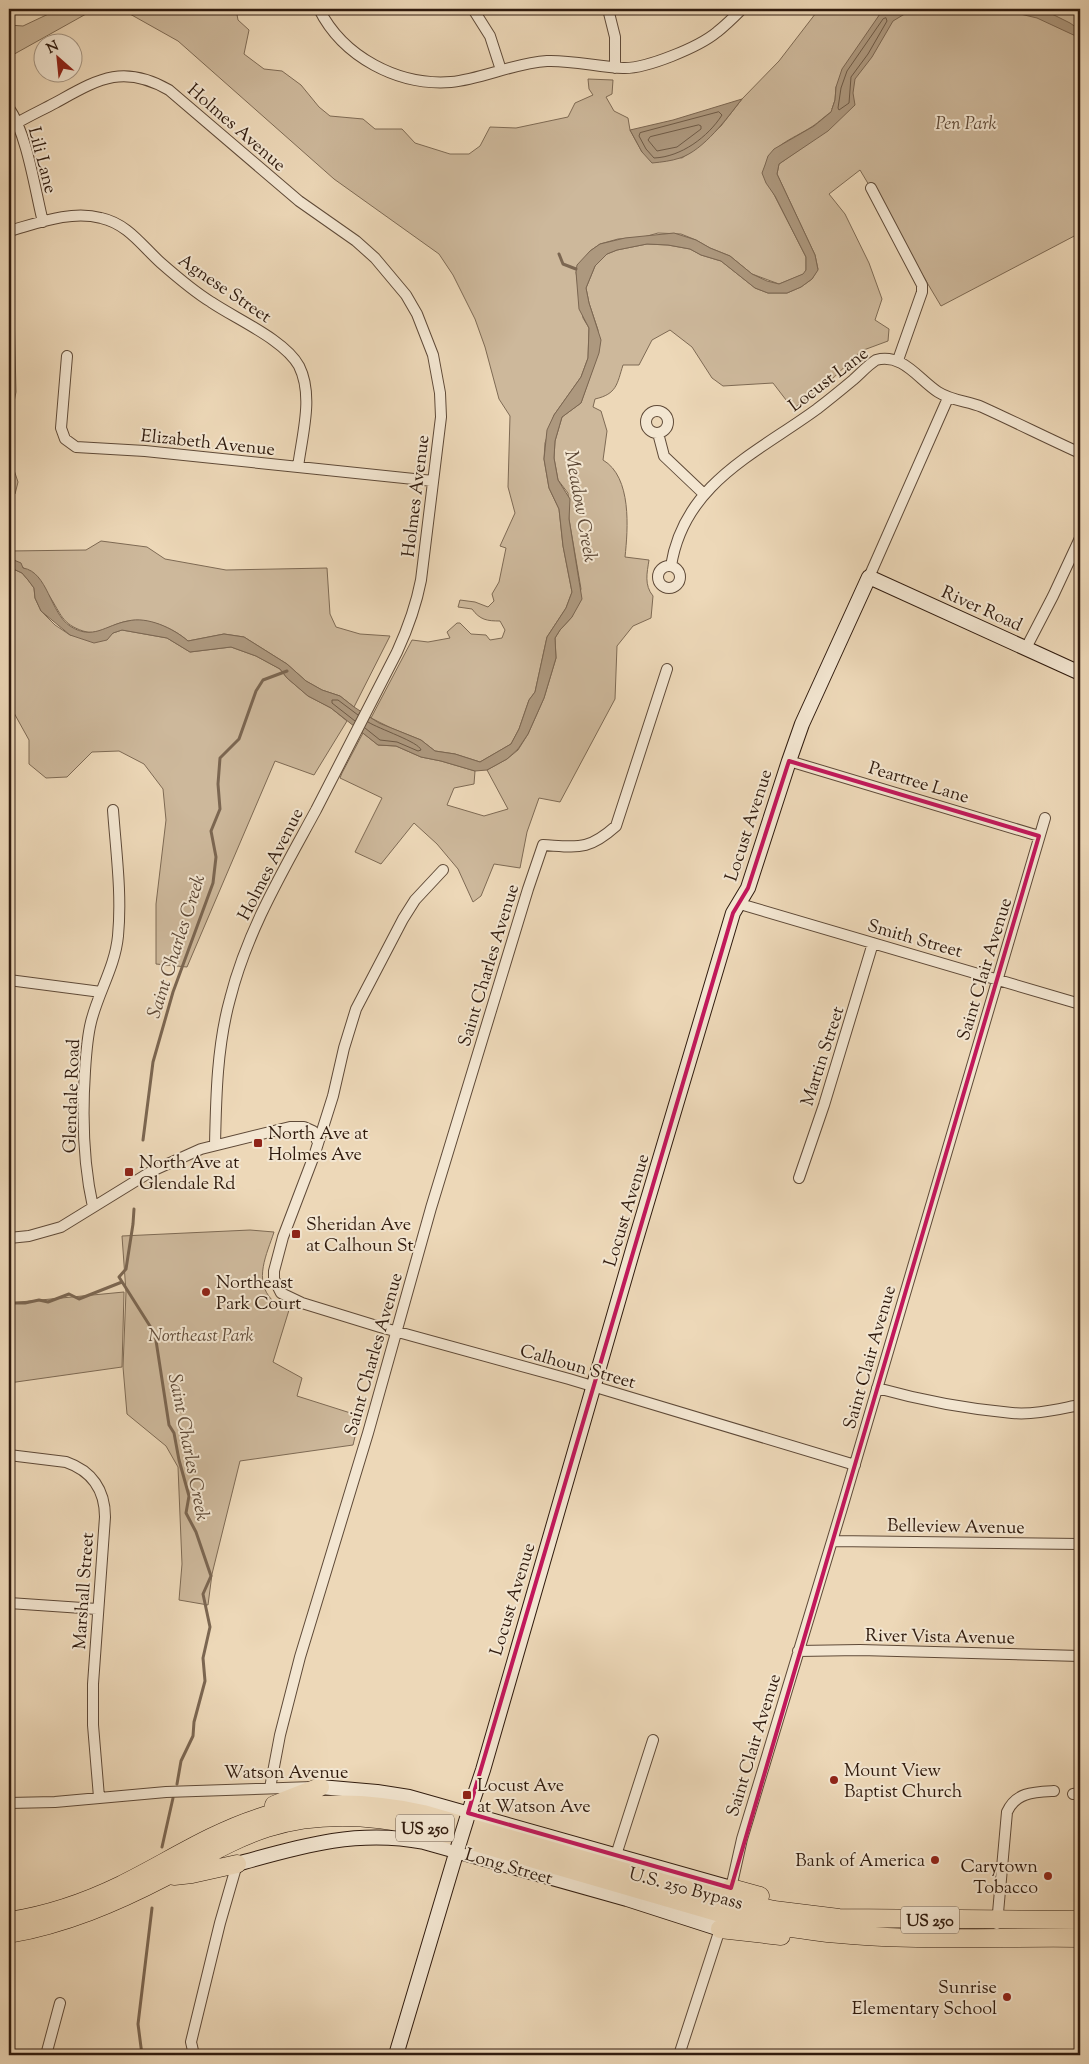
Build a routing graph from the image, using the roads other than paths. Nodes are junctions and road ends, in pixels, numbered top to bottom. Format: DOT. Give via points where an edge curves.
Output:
graph roads {
  1 [pos="319,9"];
  2 [pos="473,9"];
  3 [pos="608,9"];
  4 [pos="742,9"];
  5 [pos="614,68"];
  6 [pos="501,70"];
  7 [pos="9,108"];
  8 [pos="17,123"];
  9 [pos="871,188"];
  10 [pos="43,222"];
  11 [pos="9,231"];
  12 [pos="67,356"];
  13 [pos="898,360"];
  14 [pos="948,398"];
  15 [pos="658,433"];
  16 [pos="1080,452"];
  17 [pos="298,467"];
  18 [pos="433,481"];
  19 [pos="704,494"];
  20 [pos="1080,538"];
  21 [pos="671,566"];
  22 [pos="869,577"];
  23 [pos="1026,648"];
  24 [pos="667,669"];
  25 [pos="1080,673"];
  26 [pos="788,761"];
  27 [pos="114,810"];
  28 [pos="1045,818"];
  29 [pos="1040,836"];
  30 [pos="443,870"];
  31 [pos="740,904"];
  32 [pos="873,943"];
  33 [pos="996,978"];
  34 [pos="9,980"];
  35 [pos="101,992"];
  36 [pos="1080,1004"];
  37 [pos="318,1143"];
  38 [pos="215,1145"];
  39 [pos="799,1178"];
  40 [pos="93,1207"];
  41 [pos="9,1238"];
  42 [pos="396,1331"];
  43 [pos="593,1387"];
  44 [pos="877,1388"];
  45 [pos="1080,1405"];
  46 [pos="9,1455"];
  47 [pos="855,1465"];
  48 [pos="832,1542"];
  49 [pos="1080,1544"];
  50 [pos="9,1603"];
  51 [pos="97,1609"];
  52 [pos="798,1651"];
  53 [pos="1080,1656"];
  54 [pos="653,1740"];
  55 [pos="320,1787"];
  56 [pos="270,1788"];
  57 [pos="1054,1791"];
  58 [pos="99,1798"];
  59 [pos="9,1803"];
  60 [pos="468,1815"];
  61 [pos="232,1827"];
  62 [pos="457,1849"];
  63 [pos="616,1855"];
  64 [pos="237,1864"];
  65 [pos="166,1877"];
  66 [pos="731,1888"];
  67 [pos="862,1919"];
  68 [pos="997,1919"];
  69 [pos="1080,1920"];
  70 [pos="9,1921"];
  71 [pos="720,1929"];
  72 [pos="9,1934"];
  73 [pos="852,1935"];
  74 [pos="996,1937"];
  75 [pos="1080,1938"];
  76 [pos="60,2002"];
  77 [pos="46,2055"];
  78 [pos="194,2055"];
  79 [pos="396,2055"];
  80 [pos="680,2055"];
  1 -- 6 [label="street" via="332,28 358,54 373,65 405,78 451,82"];
  2 -- 6 [label="street" via="490,36"];
  3 -- 5 [label="street" via="615,37"];
  4 -- 5 [label="street" via="717,33 693,47 634,68"];
  5 -- 6 [label="street" via="546,61"];
  7 -- 8 [label="street, Lili Lane"];
  8 -- 10 [label="street, Lili Lane"];
  8 -- 18 [label="street, Holmes Avenue" via="94,82 119,75 145,78 169,90 299,201 361,245 392,275 426,332 438,377 441,417"];
  9 -- 13 [label="street" via="922,285"];
  10 -- 11 [label="street, Agnese Street"];
  10 -- 17 [label="street, Agnese Street" via="91,215 116,223 199,295 282,346 298,365 306,389"];
  12 -- 17 [label="street, Elizabeth Avenue" via="61,428 65,439 76,447"];
  13 -- 14 [label="street, Locust Lane"];
  13 -- 19 [label="street, Locust Lane" via="884,358 871,363 837,394 726,472"];
  14 -- 16 [label="street, Locust Lane" via="982,407"];
  14 -- 22 [label="street, Locust Avenue"];
  15 -- 19 [label="street" via="664,456"];
  17 -- 18 [label="street, Elizabeth Avenue"];
  18 -- 38 [label="street, Holmes Avenue" via="418,598 411,622 277,882 237,973 219,1067"];
  19 -- 21 [label="street, Locust Lane" via="683,526"];
  20 -- 23 [label="street"];
  22 -- 23 [label="street, River Road"];
  22 -- 26 [label="street, Locust Avenue"];
  23 -- 25 [label="street, River Road"];
  24 -- 42 [label="street, Saint Charles Avenue" via="616,826 590,845 543,845"];
  26 -- 29 [label="street, Peartree Lane"];
  26 -- 31 [label="street, Locust Avenue" via="757,864"];
  27 -- 35 [label="street, Glendale Road" via="118,936 115,956"];
  28 -- 29 [label="street, Saint Clair Avenue"];
  29 -- 33 [label="street, Saint Clair Avenue"];
  30 -- 37 [label="street" via="402,919 367,986 348,1034"];
  31 -- 32 [label="street, Smith Street"];
  31 -- 43 [label="street, Locust Avenue" via="725,941"];
  32 -- 33 [label="street, Smith Street"];
  32 -- 39 [label="street, Martin Street"];
  33 -- 36 [label="street, Smith Street"];
  33 -- 44 [label="street, Saint Clair Avenue"];
  34 -- 35 [label="street"];
  35 -- 40 [label="street, Glendale Road" via="90,1025 84,1086 85,1160"];
  37 -- 38 [label="street" via="313,1131 290,1127"];
  37 -- 42 [label="street, Calhoun Street" via="285,1230 274,1271 276,1286 292,1299"];
  38 -- 40 [label="street" via="174,1160"];
  40 -- 41 [label="street" via="45,1233"];
  42 -- 43 [label="street, Calhoun Street"];
  42 -- 56 [label="street, Saint Charles Avenue" via="287,1702"];
  43 -- 47 [label="street, Calhoun Street"];
  43 -- 60 [label="street, Locust Avenue"];
  44 -- 45 [label="street" via="938,1402 1013,1413"];
  44 -- 47 [label="street, Saint Clair Avenue"];
  46 -- 51 [label="street, Marshall Street" via="66,1462 90,1475 98,1485 105,1512"];
  47 -- 48 [label="street, Saint Clair Avenue"];
  48 -- 49 [label="street, Belleview Avenue"];
  48 -- 52 [label="street, Saint Clair Avenue"];
  50 -- 51 [label="street"];
  51 -- 58 [label="street, Marshall Street" via="93,1725"];
  52 -- 53 [label="street, River Vista Avenue"];
  52 -- 66 [label="street, Saint Clair Avenue" via="742,1839"];
  54 -- 63 [label="street"];
  55 -- 56 [label="street, Watson Avenue"];
  55 -- 60 [label="street, Watson Avenue" via="385,1793"];
  55 -- 61 [label="highway" via="283,1800"];
  56 -- 58 [label="street, Watson Avenue"];
  57 -- 68 [label="street" via="1022,1795 1010,1805"];
  58 -- 59 [label="street, Watson Avenue"];
  60 -- 62 [label="street, Locust Avenue, bridge"];
  60 -- 63 [label="street, Watson Avenue"];
  61 -- 67 [label="highway, U.S. 250 Bypass / US 250" via="259,1817 309,1806 363,1804 396,1808 749,1905 810,1916"];
  61 -- 70 [label="highway, US 250" via="102,1894 48,1913"];
  62 -- 64 [label="street, Long Street" via="402,1838 357,1837"];
  62 -- 71 [label="street, Long Street"];
  62 -- 79 [label="street, Locust Avenue"];
  63 -- 66 [label="street, Watson Avenue"];
  64 -- 65 [label="highway"];
  64 -- 78 [label="street" via="190,2042"];
  65 -- 72 [label="highway, US 250" via="88,1913"];
  65 -- 73 [label="highway, US 250" via="220,1847 268,1828 318,1818 370,1817 420,1826 738,1918"];
  66 -- 67 [label="highway" via="806,1907 840,1911"];
  67 -- 68 [label="highway, US 250"];
  68 -- 69 [label="highway, US 250"];
  68 -- 74 [label="street"];
  71 -- 73 [label="highway" via="797,1938"];
  71 -- 80 [label="street"];
  73 -- 74 [label="highway, US 250"];
  74 -- 75 [label="highway, US 250"];
  76 -- 77 [label="street"];
}
